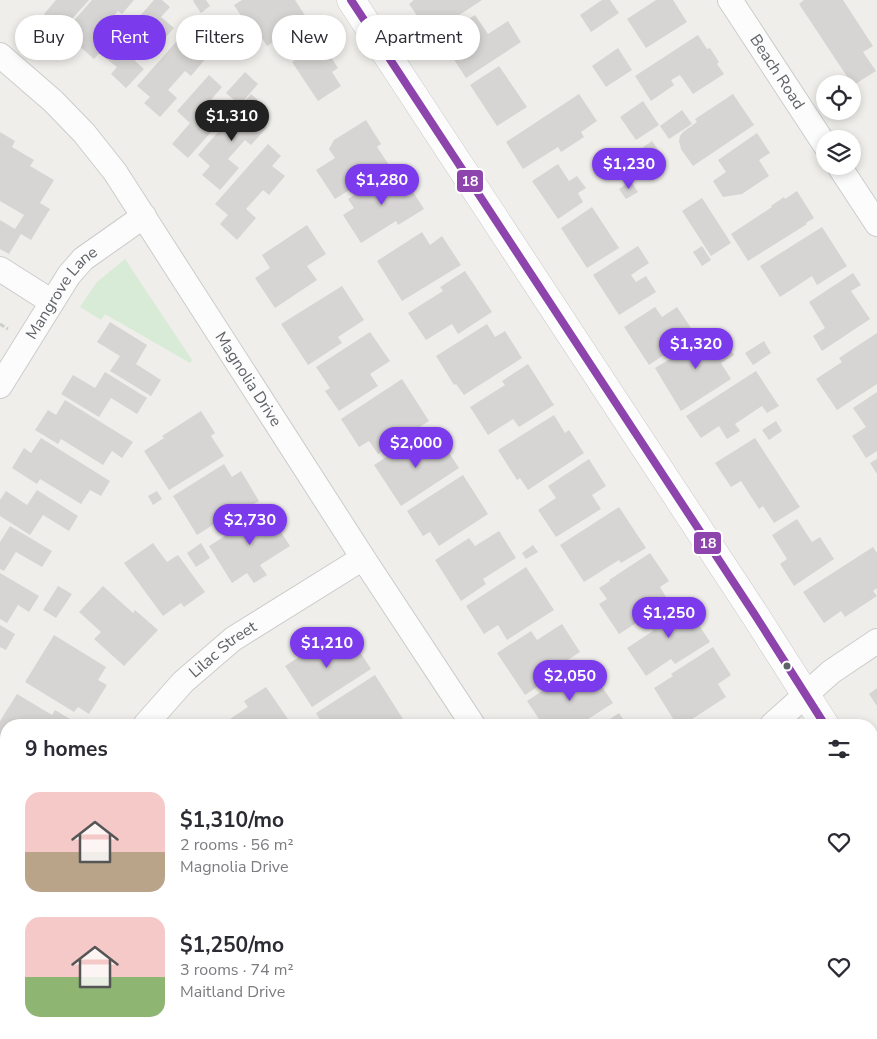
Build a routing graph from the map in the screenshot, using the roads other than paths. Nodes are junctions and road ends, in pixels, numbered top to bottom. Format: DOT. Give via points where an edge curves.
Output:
graph roads {
  1 [pos="351,0"];
  2 [pos="730,0"];
  3 [pos="0,55"];
  4 [pos="816,131"];
  5 [pos="845,175"];
  6 [pos="144,216"];
  7 [pos="877,224"];
  8 [pos="0,269"];
  9 [pos="52,302"];
  10 [pos="0,386"];
  11 [pos="363,558"];
  12 [pos="877,641"];
  13 [pos="805,695"];
  14 [pos="150,719"];
  15 [pos="469,719"];
  16 [pos="779,719"];
  17 [pos="821,719"];
  1 -- 13 [label="main road"];
  2 -- 4 [label="street, Beach Road"];
  3 -- 6 [label="street, Magnolia Drive" via="84,133"];
  5 -- 7 [label="street"];
  6 -- 9 [label="street, Mangrove Lane" via="83,260"];
  6 -- 11 [label="street, Magnolia Drive"];
  8 -- 9 [label="street"];
  9 -- 10 [label="street, Mangrove Lane"];
  11 -- 14 [label="street, Lilac Street" via="233,639 183,682"];
  11 -- 15 [label="street, Magnolia Drive"];
  12 -- 13 [label="street" via="830,672"];
  13 -- 16 [label="street"];
  13 -- 17 [label="main road"];
}
